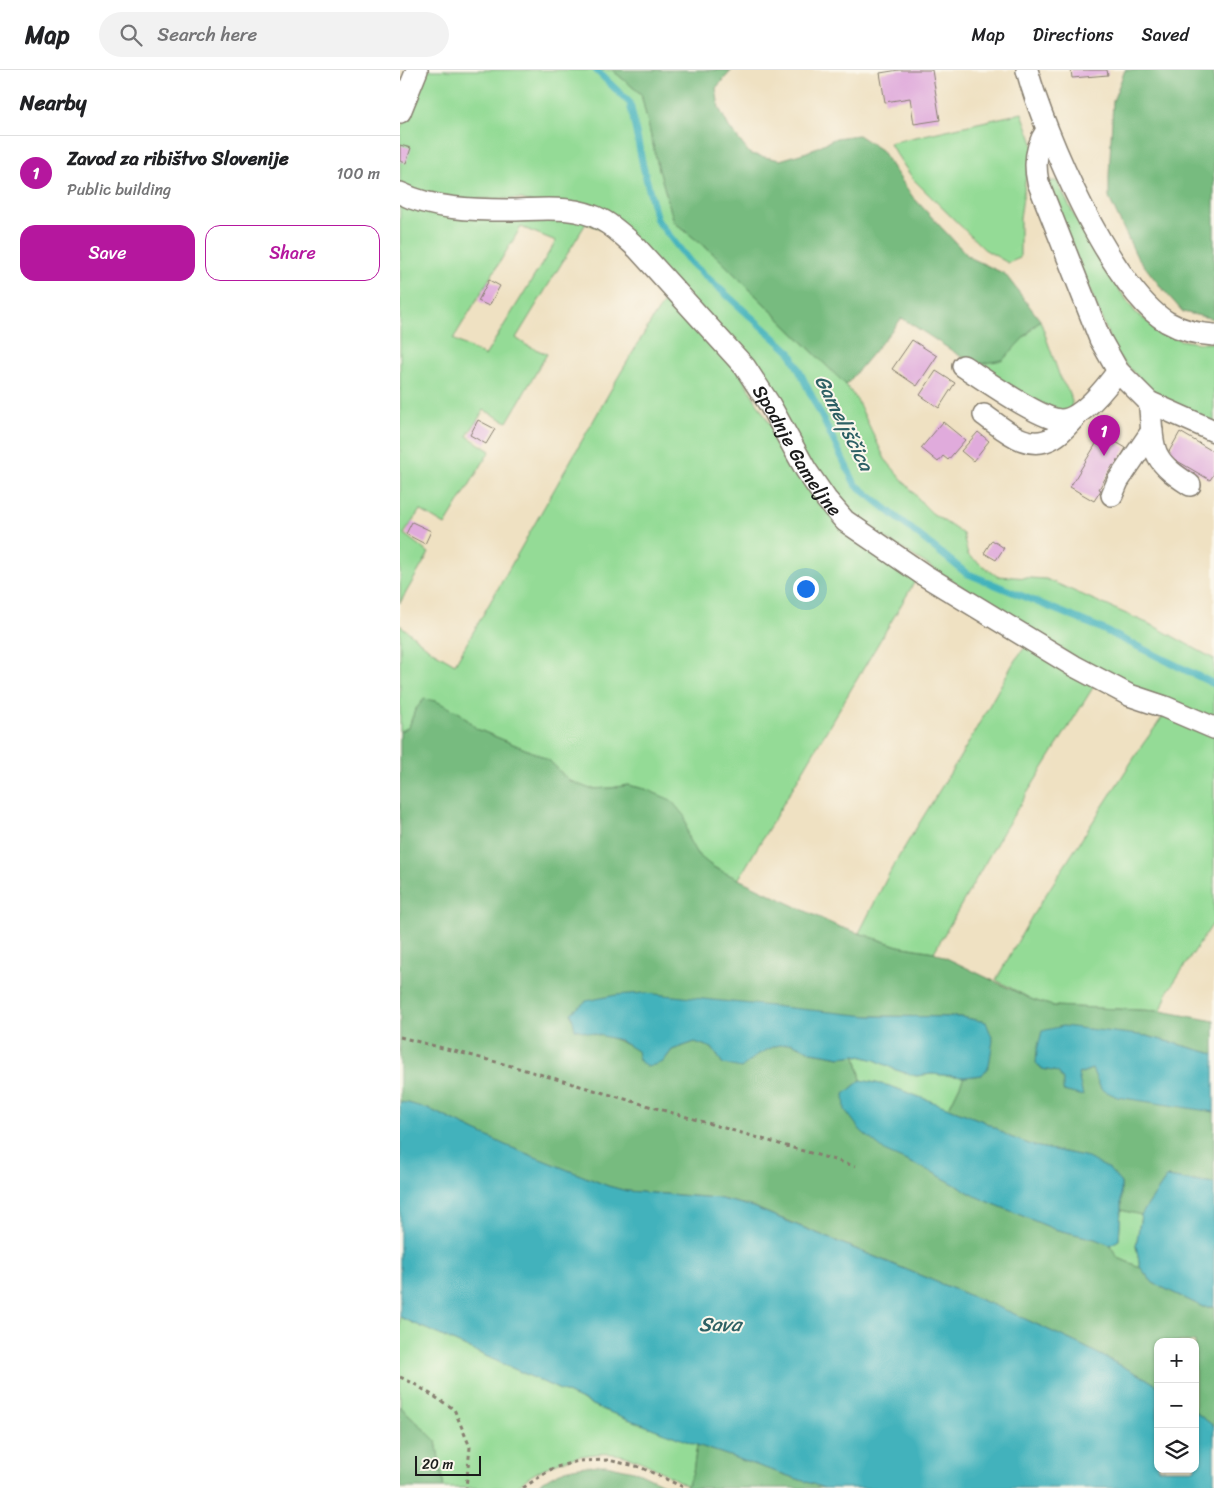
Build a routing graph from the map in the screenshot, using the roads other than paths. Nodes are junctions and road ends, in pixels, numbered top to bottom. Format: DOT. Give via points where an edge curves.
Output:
graph roads {
  1 [pos="417,70"];
  2 [pos="1027,70"];
  3 [pos="400,112"];
  4 [pos="1047,130"];
  5 [pos="400,193"];
  6 [pos="1214,335"];
  7 [pos="963,366"];
  8 [pos="1118,371"];
  9 [pos="1149,402"];
  10 [pos="984,414"];
  11 [pos="1078,415"];
  12 [pos="1152,431"];
  13 [pos="1214,431"];
  14 [pos="1190,485"];
  15 [pos="1112,495"];
  16 [pos="1214,728"];
  1 -- 3 [label="street"];
  2 -- 4 [label="street"];
  4 -- 6 [label="street" via="1110,256 1133,289 1166,321 1193,333"];
  4 -- 8 [label="street" via="1034,167 1038,182 1100,339"];
  5 -- 16 [label="street, Spodnje Gameljne" via="412,199 455,208 548,208 578,212 600,219 620,231 744,368 770,404 806,470 845,521 924,575 1074,666 1129,695"];
  7 -- 11 [label="street" via="1045,416 1062,420"];
  8 -- 9 [label="street"];
  8 -- 11 [label="street"];
  9 -- 12 [label="street"];
  9 -- 13 [label="street"];
  10 -- 11 [label="street" via="1025,442 1039,444 1055,437"];
  12 -- 14 [label="street" via="1157,455"];
  12 -- 15 [label="street"];
}
